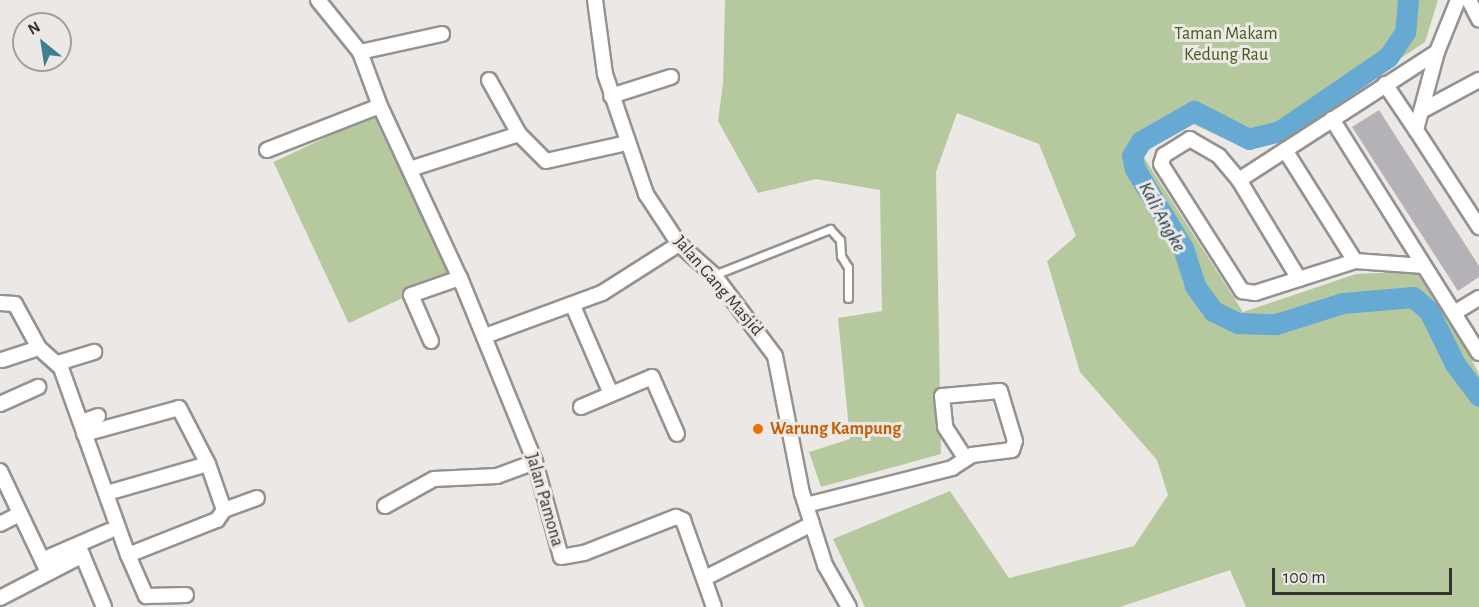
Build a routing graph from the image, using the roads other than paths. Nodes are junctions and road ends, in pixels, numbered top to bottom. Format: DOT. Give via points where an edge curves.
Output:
graph roads {
  1 [pos="318,0"];
  2 [pos="595,0"];
  3 [pos="1458,0"];
  4 [pos="1469,0"];
  5 [pos="1479,20"];
  6 [pos="442,34"];
  7 [pos="360,52"];
  8 [pos="1437,52"];
  9 [pos="670,77"];
  10 [pos="489,80"];
  11 [pos="1479,80"];
  12 [pos="1385,84"];
  13 [pos="611,96"];
  14 [pos="380,106"];
  15 [pos="1423,110"];
  16 [pos="1332,119"];
  17 [pos="1416,130"];
  18 [pos="519,134"];
  19 [pos="627,142"];
  20 [pos="267,150"];
  21 [pos="1285,150"];
  22 [pos="410,169"];
  23 [pos="1239,180"];
  24 [pos="1479,227"];
  25 [pos="679,244"];
  26 [pos="1354,261"];
  27 [pos="1424,266"];
  28 [pos="714,275"];
  29 [pos="460,278"];
  30 [pos="1299,279"];
  31 [pos="848,298"];
  32 [pos="1479,298"];
  33 [pos="0,303"];
  34 [pos="573,306"];
  35 [pos="1454,313"];
  36 [pos="485,336"];
  37 [pos="431,341"];
  38 [pos="39,348"];
  39 [pos="94,352"];
  40 [pos="1479,353"];
  41 [pos="2,360"];
  42 [pos="58,363"];
  43 [pos="38,387"];
  44 [pos="611,394"];
  45 [pos="0,404"];
  46 [pos="581,407"];
  47 [pos="98,416"];
  48 [pos="82,428"];
  49 [pos="676,434"];
  50 [pos="965,458"];
  51 [pos="536,462"];
  52 [pos="208,464"];
  53 [pos="0,471"];
  54 [pos="107,493"];
  55 [pos="257,498"];
  56 [pos="806,505"];
  57 [pos="384,506"];
  58 [pos="224,510"];
  59 [pos="20,514"];
  60 [pos="0,524"];
  61 [pos="812,524"];
  62 [pos="109,531"];
  63 [pos="81,550"];
  64 [pos="128,555"];
  65 [pos="45,566"];
  66 [pos="705,578"];
  67 [pos="186,596"];
  68 [pos="0,598"];
  69 [pos="104,607"];
  70 [pos="714,607"];
  71 [pos="849,607"];
  1 -- 7 [label="street, Jalan Pamona"];
  2 -- 13 [label="street, Jalan Gang Masjid" via="598,40"];
  3 -- 8 [label="street"];
  4 -- 5 [label="street"];
  6 -- 7 [label="street"];
  7 -- 14 [label="street, Jalan Pamona"];
  8 -- 12 [label="street"];
  8 -- 15 [label="street"];
  9 -- 13 [label="street"];
  10 -- 18 [label="street"];
  11 -- 15 [label="street"];
  12 -- 16 [label="street"];
  12 -- 17 [label="street"];
  13 -- 19 [label="street, Jalan Gang Masjid"];
  14 -- 20 [label="street"];
  14 -- 22 [label="street, Jalan Pamona"];
  15 -- 17 [label="street"];
  16 -- 21 [label="street"];
  16 -- 27 [label="street"];
  17 -- 24 [label="street"];
  18 -- 19 [label="street" via="546,161"];
  18 -- 22 [label="street"];
  19 -- 25 [label="street, Jalan Gang Masjid" via="646,194"];
  21 -- 23 [label="street"];
  21 -- 26 [label="street"];
  22 -- 29 [label="street, Jalan Pamona"];
  23 -- 30 [label="street"];
  23 -- 30 [label="street" via="1219,156 1190,139 1161,160 1242,291 1255,293"];
  25 -- 28 [label="street, Jalan Gang Masjid"];
  25 -- 34 [label="street" via="634,275"];
  26 -- 27 [label="street"];
  26 -- 30 [label="street"];
  27 -- 35 [label="street"];
  28 -- 31 [label="lane" via="830,229 840,240 841,255 848,267"];
  28 -- 56 [label="street, Jalan Gang Masjid" via="775,356"];
  29 -- 36 [label="street, Jalan Pamona"];
  29 -- 37 [label="street" via="411,295"];
  32 -- 35 [label="street"];
  33 -- 38 [label="street" via="15,304"];
  34 -- 36 [label="street"];
  34 -- 44 [label="street"];
  35 -- 40 [label="street"];
  36 -- 51 [label="street, Jalan Pamona" via="497,375"];
  38 -- 41 [label="street"];
  38 -- 42 [label="street"];
  39 -- 42 [label="street"];
  42 -- 48 [label="street"];
  43 -- 45 [label="street"];
  44 -- 46 [label="street"];
  44 -- 49 [label="street" via="652,377"];
  47 -- 48 [label="street"];
  48 -- 52 [label="street" via="179,408"];
  48 -- 54 [label="street"];
  50 -- 50 [label="street" via="945,428 942,396 1000,392 1014,447 1009,452"];
  50 -- 56 [label="street" via="952,468"];
  51 -- 57 [label="street" via="498,476 434,479"];
  51 -- 66 [label="street, Jalan Pamona" via="561,556 584,553 676,517 682,520"];
  52 -- 54 [label="street"];
  52 -- 58 [label="street"];
  53 -- 59 [label="street"];
  54 -- 64 [label="street"];
  55 -- 58 [label="street"];
  56 -- 61 [label="street, Jalan Gang Masjid"];
  58 -- 64 [label="street" via="217,520"];
  59 -- 60 [label="street"];
  59 -- 65 [label="street"];
  61 -- 66 [label="street"];
  61 -- 71 [label="street, Jalan Gang Masjid" via="825,565"];
  62 -- 63 [label="street"];
  63 -- 65 [label="street"];
  63 -- 69 [label="street"];
  64 -- 67 [label="street" via="146,596"];
  65 -- 68 [label="street"];
  66 -- 70 [label="street, Jalan Pamona"];
}
